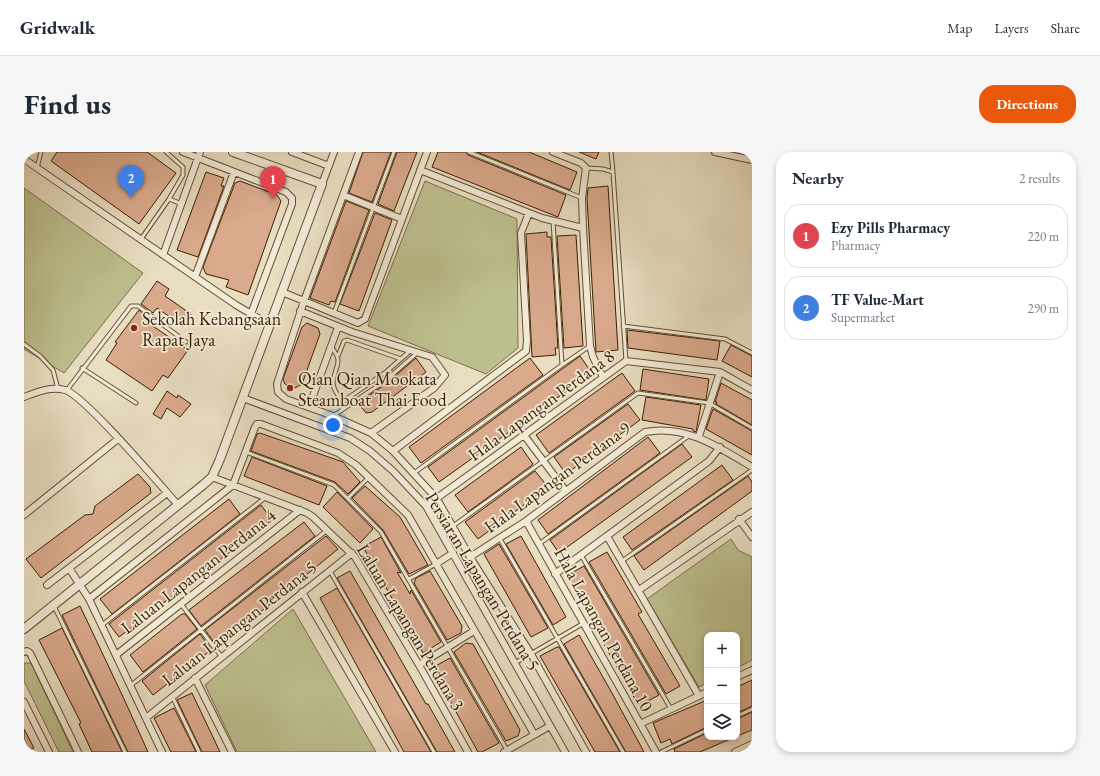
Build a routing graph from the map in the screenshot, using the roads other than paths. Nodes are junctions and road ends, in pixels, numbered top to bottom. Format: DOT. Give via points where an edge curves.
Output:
graph roads {
  1 [pos="41,152"];
  2 [pos="166,152"];
  3 [pos="183,152"];
  4 [pos="233,152"];
  5 [pos="292,152"];
  6 [pos="334,152"];
  7 [pos="359,152"];
  8 [pos="394,152"];
  9 [pos="427,152"];
  10 [pos="469,152"];
  11 [pos="553,152"];
  12 [pos="611,152"];
  13 [pos="715,152"];
  14 [pos="199,155"];
  15 [pos="24,159"];
  16 [pos="752,160"];
  17 [pos="329,166"];
  18 [pos="37,168"];
  19 [pos="586,168"];
  20 [pos="420,170"];
  21 [pos="234,172"];
  22 [pos="613,172"];
  23 [pos="322,184"];
  24 [pos="343,195"];
  25 [pos="582,198"];
  26 [pos="169,199"];
  27 [pos="182,204"];
  28 [pos="373,207"];
  29 [pos="529,213"];
  30 [pos="402,219"];
  31 [pos="553,221"];
  32 [pos="583,228"];
  33 [pos="141,239"];
  34 [pos="163,255"];
  35 [pos="195,277"];
  36 [pos="282,292"];
  37 [pos="304,301"];
  38 [pos="300,311"];
  39 [pos="334,313"];
  40 [pos="251,314"];
  41 [pos="270,325"];
  42 [pos="623,326"];
  43 [pos="338,327"];
  44 [pos="186,342"];
  45 [pos="24,344"];
  46 [pos="590,346"];
  47 [pos="331,347"];
  48 [pos="410,351"];
  49 [pos="417,353"];
  50 [pos="752,353"];
  51 [pos="338,356"];
  52 [pos="401,359"];
  53 [pos="626,361"];
  54 [pos="562,365"];
  55 [pos="82,368"];
  56 [pos="720,372"];
  57 [pos="603,377"];
  58 [pos="58,390"];
  59 [pos="66,390"];
  60 [pos="752,390"];
  61 [pos="24,397"];
  62 [pos="243,398"];
  63 [pos="342,402"];
  64 [pos="136,403"];
  65 [pos="709,403"];
  66 [pos="309,407"];
  67 [pos="342,409"];
  68 [pos="333,416"];
  69 [pos="752,428"];
  70 [pos="371,433"];
  71 [pos="524,435"];
  72 [pos="690,435"];
  73 [pos="699,436"];
  74 [pos="118,439"];
  75 [pos="720,447"];
  76 [pos="393,450"];
  77 [pos="245,452"];
  78 [pos="544,462"];
  79 [pos="752,468"];
  80 [pos="414,473"];
  81 [pos="212,477"];
  82 [pos="369,477"];
  83 [pos="233,485"];
  84 [pos="565,490"];
  85 [pos="167,493"];
  86 [pos="266,497"];
  87 [pos="348,498"];
  88 [pos="437,498"];
  89 [pos="178,506"];
  90 [pos="426,506"];
  91 [pos="300,510"];
  92 [pos="752,512"];
  93 [pos="24,515"];
  94 [pos="740,519"];
  95 [pos="526,521"];
  96 [pos="453,526"];
  97 [pos="328,530"];
  98 [pos="607,536"];
  99 [pos="752,537"];
  100 [pos="500,538"];
  101 [pos="539,544"];
  102 [pos="352,553"];
  103 [pos="453,554"];
  104 [pos="581,555"];
  105 [pos="470,557"];
  106 [pos="622,561"];
  107 [pos="436,564"];
  108 [pos="69,568"];
  109 [pos="330,571"];
  110 [pos="556,574"];
  111 [pos="409,579"];
  112 [pos="81,584"];
  113 [pos="47,585"];
  114 [pos="639,590"];
  115 [pos="302,592"];
  116 [pos="89,599"];
  117 [pos="181,604"];
  118 [pos="54,606"];
  119 [pos="584,623"];
  120 [pos="102,625"];
  121 [pos="24,629"];
  122 [pos="201,631"];
  123 [pos="474,632"];
  124 [pos="559,639"];
  125 [pos="448,648"];
  126 [pos="24,652"];
  127 [pos="531,654"];
  128 [pos="116,656"];
  129 [pos="221,656"];
  130 [pos="515,663"];
  131 [pos="420,666"];
  132 [pos="752,670"];
  133 [pos="740,676"];
  134 [pos="195,678"];
  135 [pos="130,686"];
  136 [pos="704,694"];
  137 [pos="172,695"];
  138 [pos="699,696"];
  139 [pos="24,702"];
  140 [pos="671,709"];
  141 [pos="752,709"];
  142 [pos="740,715"];
  143 [pos="146,718"];
  144 [pos="640,724"];
  145 [pos="550,726"];
  146 [pos="704,731"];
  147 [pos="534,734"];
  148 [pos="752,744"];
  149 [pos="505,751"];
  150 [pos="49,752"];
  151 [pos="78,752"];
  152 [pos="125,752"];
  153 [pos="162,752"];
  154 [pos="199,752"];
  155 [pos="232,752"];
  156 [pos="395,752"];
  157 [pos="434,752"];
  158 [pos="468,752"];
  159 [pos="565,752"];
  160 [pos="586,752"];
  161 [pos="623,752"];
  162 [pos="656,752"];
  163 [pos="661,752"];
  164 [pos="735,752"];
  1 -- 18 [label="lane"];
  2 -- 26 [label="lane" via="183,167 182,175"];
  3 -- 14 [label="street"];
  4 -- 23 [label="street"];
  5 -- 17 [label="street"];
  6 -- 17 [label="street"];
  7 -- 24 [label="street"];
  8 -- 28 [label="lane"];
  9 -- 20 [label="street"];
  10 -- 25 [label="lane"];
  11 -- 19 [label="street" via="581,163"];
  12 -- 22 [label="lane"];
  13 -- 16 [label="street"];
  14 -- 21 [label="street"];
  14 -- 27 [label="street"];
  15 -- 18 [label="street"];
  17 -- 23 [label="street"];
  18 -- 33 [label="street"];
  19 -- 22 [label="lane"];
  19 -- 25 [label="street"];
  20 -- 29 [label="street"];
  20 -- 30 [label="street"];
  21 -- 35 [label="street"];
  21 -- 40 [label="street" via="286,192 292,198"];
  22 -- 42 [label="lane"];
  23 -- 36 [label="street"];
  24 -- 28 [label="street"];
  24 -- 37 [label="street"];
  25 -- 32 [label="street"];
  26 -- 27 [label="lane"];
  26 -- 33 [label="lane"];
  27 -- 34 [label="street"];
  28 -- 30 [label="street"];
  28 -- 39 [label="lane"];
  29 -- 31 [label="street"];
  29 -- 76 [label="street" via="521,233 528,341 526,351"];
  30 -- 39 [label="street" via="365,319 358,323"];
  31 -- 32 [label="street"];
  31 -- 54 [label="lane"];
  32 -- 46 [label="street"];
  33 -- 34 [label="street"];
  34 -- 35 [label="street"];
  35 -- 40 [label="street"];
  36 -- 37 [label="street"];
  36 -- 41 [label="street"];
  37 -- 38 [label="street"];
  37 -- 39 [label="street"];
  38 -- 43 [label="street"];
  38 -- 66 [label="street" via="277,384 278,392 286,399"];
  40 -- 41 [label="street"];
  41 -- 62 [label="street"];
  42 -- 50 [label="lane" via="725,339"];
  42 -- 53 [label="lane"];
  43 -- 47 [label="street"];
  43 -- 48 [label="street"];
  44 -- 55 [label="lane" via="138,306 132,306"];
  45 -- 58 [label="lane" via="53,370"];
  46 -- 54 [label="lane"];
  46 -- 57 [label="street"];
  47 -- 51 [label="lane"];
  47 -- 66 [label="street"];
  48 -- 49 [label="street"];
  48 -- 52 [label="lane"];
  49 -- 67 [label="lane" via="385,381"];
  49 -- 70 [label="street" via="432,357 444,375 441,381"];
  51 -- 52 [label="lane" via="344,341 347,340"];
  51 -- 63 [label="lane" via="333,382"];
  52 -- 63 [label="lane"];
  53 -- 56 [label="street, Hala Lapangan Perdana 8"];
  53 -- 57 [label="street, Hala Lapangan Perdana 8"];
  54 -- 80 [label="lane"];
  55 -- 59 [label="lane"];
  55 -- 64 [label="lane"];
  56 -- 60 [label="street, Hala Lapangan Perdana 8"];
  56 -- 65 [label="street"];
  57 -- 71 [label="street, Hala Lapangan Perdana 8"];
  58 -- 59 [label="street"];
  58 -- 61 [label="street" via="37,392"];
  59 -- 74 [label="street" via="86,404"];
  62 -- 81 [label="street"];
  62 -- 90 [label="street, Persiaran Lapangan Perdana 5" via="350,438 393,471"];
  63 -- 67 [label="lane"];
  65 -- 69 [label="lane"];
  65 -- 73 [label="street"];
  65 -- 78 [label="lane" via="638,393"];
  66 -- 68 [label="street"];
  67 -- 68 [label="lane"];
  68 -- 70 [label="street"];
  70 -- 76 [label="street"];
  71 -- 78 [label="street"];
  71 -- 88 [label="street, Hala Lapangan Perdana 8"];
  72 -- 73 [label="street, Hala Lapangan Perdana 9"];
  72 -- 84 [label="street, Hala Lapangan Perdana 9" via="655,430 645,432"];
  72 -- 101 [label="lane"];
  73 -- 75 [label="street, Hala Lapangan Perdana 9"];
  74 -- 85 [label="street"];
  74 -- 93 [label="street"];
  75 -- 79 [label="street, Hala Lapangan Perdana 9"];
  75 -- 98 [label="street" via="708,461"];
  76 -- 80 [label="street"];
  77 -- 82 [label="street" via="255,427 261,424 338,453"];
  77 -- 83 [label="street"];
  77 -- 87 [label="lane" via="334,485"];
  78 -- 84 [label="street"];
  78 -- 96 [label="lane"];
  79 -- 106 [label="lane"];
  80 -- 88 [label="street"];
  81 -- 83 [label="street, Laluan Lapangan Perdana 3"];
  81 -- 89 [label="street"];
  82 -- 87 [label="lane"];
  82 -- 107 [label="street" via="408,515"];
  83 -- 86 [label="street, Laluan Lapangan Perdana 3"];
  83 -- 116 [label="street"];
  84 -- 95 [label="street, Hala Lapangan Perdana 9"];
  85 -- 89 [label="street"];
  85 -- 108 [label="street"];
  86 -- 91 [label="street, Laluan Lapangan Perdana 3"];
  86 -- 120 [label="lane"];
  87 -- 111 [label="lane" via="381,532"];
  88 -- 90 [label="street, Hala Lapangan Perdana 8"];
  88 -- 96 [label="street"];
  89 -- 112 [label="street"];
  90 -- 103 [label="street, Persiaran Lapangan Perdana 5"];
  91 -- 97 [label="street, Laluan Lapangan Perdana 3" via="314,517"];
  91 -- 117 [label="street, Laluan Lapangan Perdana 4"];
  92 -- 94 [label="street"];
  94 -- 99 [label="street"];
  94 -- 114 [label="street"];
  95 -- 100 [label="street, Hala Lapangan Perdana 9"];
  95 -- 101 [label="street, Hala Lapangan Perdana 10"];
  96 -- 105 [label="street"];
  97 -- 102 [label="street, Laluan Lapangan Perdana 3"];
  97 -- 122 [label="lane"];
  98 -- 104 [label="street"];
  98 -- 106 [label="street"];
  100 -- 105 [label="street, Hala Lapangan Perdana 9"];
  100 -- 124 [label="lane"];
  101 -- 110 [label="street, Hala Lapangan Perdana 10"];
  102 -- 109 [label="street, Laluan Lapangan Perdana 5"];
  102 -- 131 [label="street, Laluan Lapangan Perdana 3"];
  103 -- 107 [label="street"];
  103 -- 130 [label="street, Persiaran Lapangan Perdana 5"];
  104 -- 110 [label="street"];
  104 -- 140 [label="lane"];
  105 -- 127 [label="street"];
  106 -- 114 [label="street"];
  107 -- 111 [label="lane"];
  107 -- 123 [label="street"];
  108 -- 112 [label="street"];
  108 -- 113 [label="street"];
  109 -- 115 [label="street, Laluan Lapangan Perdana 5"];
  109 -- 157 [label="lane"];
  110 -- 119 [label="street, Hala Lapangan Perdana 10"];
  111 -- 125 [label="lane"];
  112 -- 116 [label="street"];
  112 -- 118 [label="street"];
  114 -- 138 [label="street"];
  115 -- 129 [label="street, Laluan Lapangan Perdana 5"];
  115 -- 156 [label="street"];
  116 -- 120 [label="street"];
  117 -- 122 [label="lane"];
  117 -- 128 [label="street, Laluan Lapangan Perdana 4"];
  118 -- 121 [label="street"];
  118 -- 152 [label="lane"];
  119 -- 124 [label="lane"];
  119 -- 144 [label="street, Hala Lapangan Perdana 10"];
  120 -- 128 [label="street"];
  122 -- 129 [label="lane"];
  122 -- 135 [label="lane"];
  123 -- 125 [label="street"];
  123 -- 147 [label="street"];
  124 -- 127 [label="lane"];
  124 -- 161 [label="lane"];
  125 -- 131 [label="street"];
  125 -- 149 [label="lane"];
  126 -- 151 [label="street" via="30,653"];
  127 -- 130 [label="lane"];
  127 -- 160 [label="street"];
  128 -- 135 [label="street"];
  129 -- 134 [label="street, Laluan Lapangan Perdana 5"];
  130 -- 145 [label="street, Persiaran Lapangan Perdana 5"];
  131 -- 158 [label="street, Laluan Lapangan Perdana 3"];
  132 -- 133 [label="street"];
  134 -- 137 [label="street, Laluan Lapangan Perdana 5"];
  134 -- 155 [label="street"];
  135 -- 143 [label="street"];
  136 -- 138 [label="street"];
  137 -- 143 [label="street, Laluan Lapangan Perdana 5"];
  137 -- 154 [label="lane"];
  138 -- 140 [label="street"];
  139 -- 150 [label="street"];
  140 -- 144 [label="street"];
  141 -- 142 [label="lane"];
  143 -- 153 [label="street"];
  144 -- 162 [label="street, Hala Lapangan Perdana 10"];
  145 -- 147 [label="street"];
  145 -- 159 [label="street, Persiaran Lapangan Perdana 5"];
  146 -- 163 [label="lane"];
  147 -- 149 [label="street"];
  148 -- 164 [label="street"];
}
